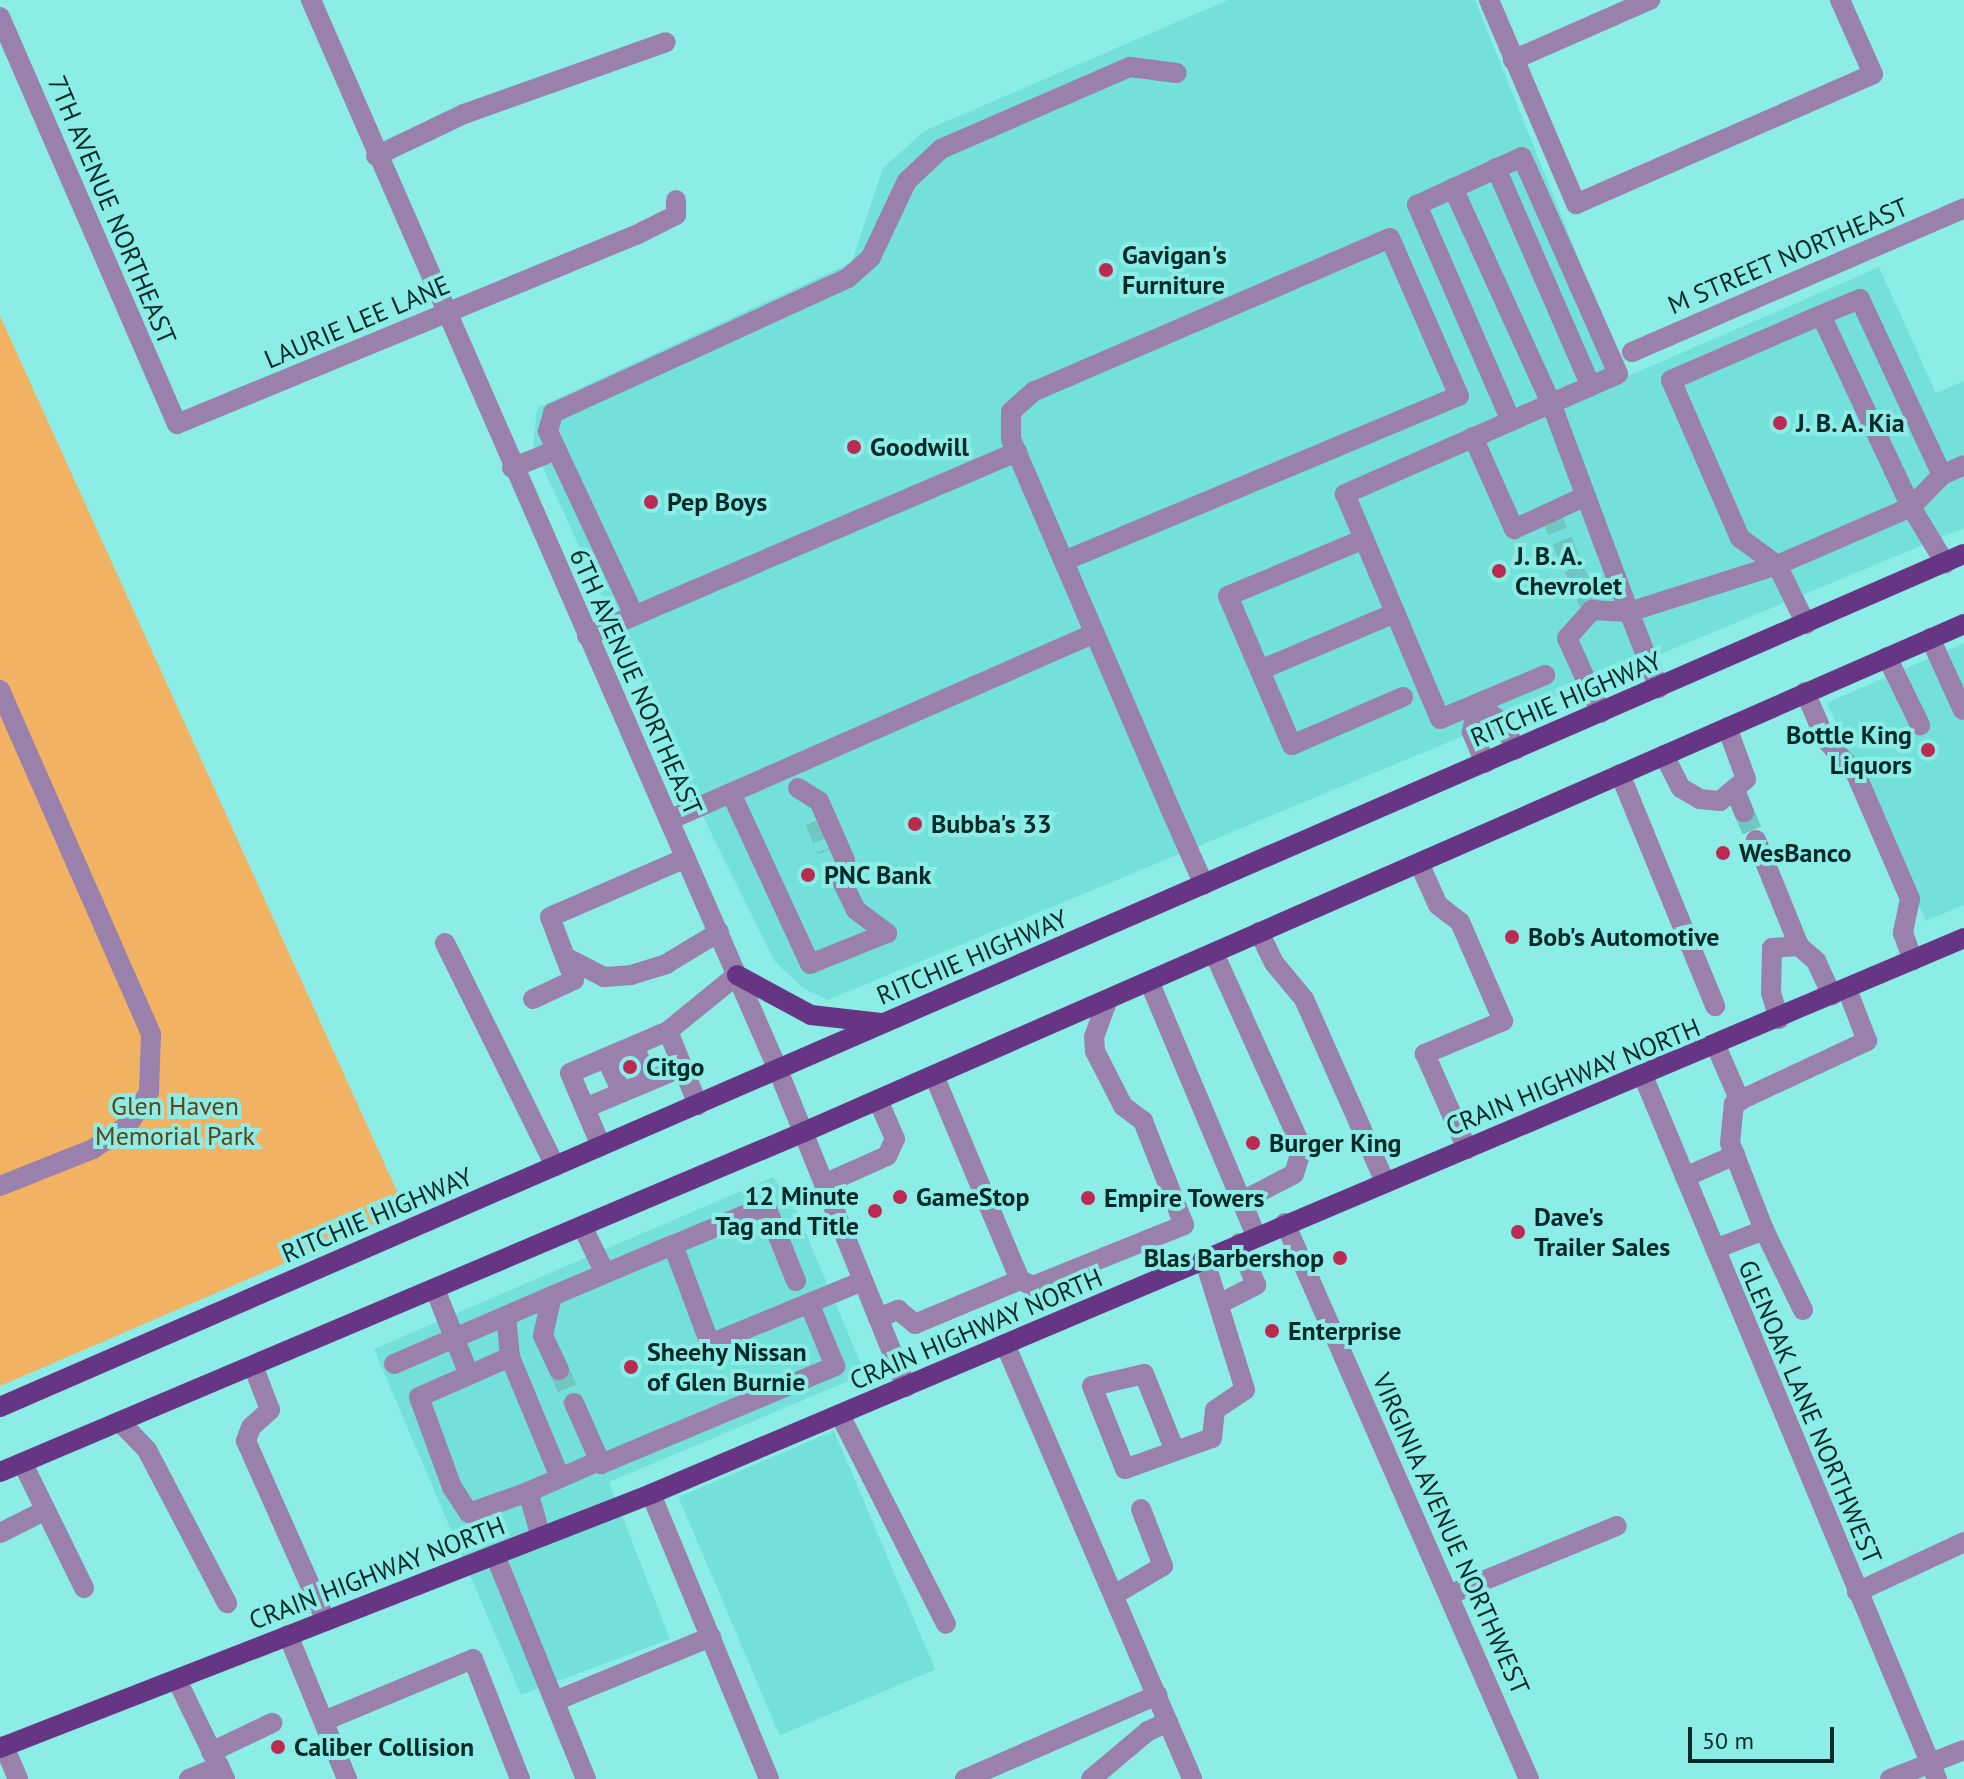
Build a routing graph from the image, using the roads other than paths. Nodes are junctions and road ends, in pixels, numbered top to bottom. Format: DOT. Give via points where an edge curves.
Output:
graph roads {
  1 [pos="311,0"];
  2 [pos="1489,0"];
  3 [pos="1650,0"];
  4 [pos="1840,0"];
  5 [pos="0,17"];
  6 [pos="666,42"];
  7 [pos="1513,60"];
  8 [pos="1177,73"];
  9 [pos="376,156"];
  10 [pos="1496,168"];
  11 [pos="1453,188"];
  12 [pos="676,200"];
  13 [pos="1964,208"];
  14 [pos="444,314"];
  15 [pos="1821,315"];
  16 [pos="1632,352"];
  17 [pos="1591,386"];
  18 [pos="1551,403"];
  19 [pos="1511,421"];
  20 [pos="177,424"];
  21 [pos="1473,437"];
  22 [pos="556,450"];
  23 [pos="1017,452"];
  24 [pos="1964,465"];
  25 [pos="512,468"];
  26 [pos="1942,475"];
  27 [pos="1584,497"];
  28 [pos="1911,507"];
  29 [pos="1364,539"];
  30 [pos="1954,558"];
  31 [pos="1064,561"];
  32 [pos="1777,565"];
  33 [pos="1629,612"];
  34 [pos="1395,613"];
  35 [pos="634,615"];
  36 [pos="1806,624"];
  37 [pos="1964,624"];
  38 [pos="1095,633"];
  39 [pos="587,636"];
  40 [pos="1930,638"];
  41 [pos="1887,657"];
  42 [pos="1260,670"];
  43 [pos="1545,675"];
  44 [pos="1659,688"];
  45 [pos="0,690"];
  46 [pos="1805,692"];
  47 [pos="1403,697"];
  48 [pos="1477,704"];
  49 [pos="1963,710"];
  50 [pos="1601,713"];
  51 [pos="1920,725"];
  52 [pos="1727,727"];
  53 [pos="1516,750"];
  54 [pos="1664,755"];
  55 [pos="1485,763"];
  56 [pos="788,768"];
  57 [pos="1620,774"];
  58 [pos="798,788"];
  59 [pos="1735,790"];
  60 [pos="731,793"];
  61 [pos="1744,812"];
  62 [pos="669,820"];
  63 [pos="815,821"];
  64 [pos="1760,850"];
  65 [pos="827,851"];
  66 [pos="686,858"];
  67 [pos="1419,863"];
  68 [pos="842,882"];
  69 [pos="1204,885"];
  70 [pos="719,932"];
  71 [pos="1259,932"];
  72 [pos="1964,938"];
  73 [pos="445,943"];
  74 [pos="1799,946"];
  75 [pos="1214,953"];
  76 [pos="565,957"];
  77 [pos="1913,960"];
  78 [pos="737,975"];
  79 [pos="1149,981"];
  80 [pos="1840,992"];
  81 [pos="533,999"];
  82 [pos="1108,999"];
  83 [pos="1715,1006"];
  84 [pos="1779,1019"];
  85 [pos="885,1024"];
  86 [pos="668,1031"];
  87 [pos="634,1046"];
  88 [pos="1716,1046"];
  89 [pos="606,1058"];
  90 [pos="683,1067"];
  91 [pos="778,1070"];
  92 [pos="934,1075"];
  93 [pos="1644,1078"];
  94 [pos="649,1081"];
  95 [pos="622,1092"];
  96 [pos="878,1100"];
  97 [pos="1740,1101"];
  98 [pos="698,1105"];
  99 [pos="585,1108"];
  100 [pos="804,1132"];
  101 [pos="601,1146"];
  102 [pos="1467,1149"];
  103 [pos="1735,1155"];
  104 [pos="555,1166"];
  105 [pos="1685,1177"];
  106 [pos="1385,1182"];
  107 [pos="824,1184"];
  108 [pos="0,1186"];
  109 [pos="1242,1201"];
  110 [pos="1285,1223"];
  111 [pos="582,1226"];
  112 [pos="1764,1230"];
  113 [pos="1248,1240"];
  114 [pos="673,1245"];
  115 [pos="1715,1249"];
  116 [pos="1204,1258"];
  117 [pos="605,1273"];
  118 [pos="1020,1280"];
  119 [pos="796,1281"];
  120 [pos="863,1281"];
  121 [pos="435,1289"];
  122 [pos="552,1296"];
  123 [pos="809,1303"];
  124 [pos="1219,1304"];
  125 [pos="1803,1310"];
  126 [pos="506,1316"];
  127 [pos="878,1318"];
  128 [pos="454,1338"];
  129 [pos="1005,1344"];
  130 [pos="510,1357"];
  131 [pos="394,1364"];
  132 [pos="254,1368"];
  133 [pos="559,1370"];
  134 [pos="469,1375"];
  135 [pos="906,1387"];
  136 [pos="574,1403"];
  137 [pos="0,1407"];
  138 [pos="840,1415"];
  139 [pos="122,1424"];
  140 [pos="1175,1451"];
  141 [pos="599,1461"];
  142 [pos="24,1466"];
  143 [pos="0,1472"];
  144 [pos="560,1478"];
  145 [pos="528,1492"];
  146 [pos="651,1494"];
  147 [pos="1141,1509"];
  148 [pos="46,1510"];
  149 [pos="1617,1526"];
  150 [pos="0,1533"];
  151 [pos="541,1537"];
  152 [pos="1964,1542"];
  153 [pos="495,1555"];
  154 [pos="84,1588"];
  155 [pos="1857,1592"];
  156 [pos="1451,1594"];
  157 [pos="1114,1595"];
  158 [pos="227,1603"];
  159 [pos="326,1621"];
  160 [pos="946,1624"];
  161 [pos="288,1635"];
  162 [pos="711,1637"];
  163 [pos="177,1680"];
  164 [pos="1157,1695"];
  165 [pos="555,1701"];
  166 [pos="324,1721"];
  167 [pos="1168,1722"];
  168 [pos="272,1723"];
  169 [pos="2,1747"];
  170 [pos="1964,1750"];
  171 [pos="218,1766"];
  172 [pos="1934,1772"];
  173 [pos="192,1778"];
  174 [pos="18,1779"];
  175 [pos="347,1779"];
  176 [pos="520,1779"];
  177 [pos="586,1779"];
  178 [pos="769,1779"];
  179 [pos="965,1779"];
  180 [pos="1091,1779"];
  181 [pos="1192,1779"];
  182 [pos="1529,1779"];
  183 [pos="1890,1779"];
  1 -- 9 [label="street, 6TH AVENUE NORTHEAST"];
  2 -- 7 [label="street"];
  3 -- 7 [label="street"];
  4 -- 7 [label="street" via="1873,74 1576,204"];
  5 -- 20 [label="street, 7TH AVENUE NORTHEAST"];
  6 -- 9 [label="street" via="464,114"];
  8 -- 22 [label="street" via="1130,67 941,149 907,181 871,257 848,278 553,413 548,431"];
  9 -- 14 [label="street, 6TH AVENUE NORTHEAST"];
  10 -- 11 [label="street"];
  10 -- 17 [label="street"];
  10 -- 17 [label="street" via="1522,157 1618,374"];
  11 -- 18 [label="street"];
  11 -- 19 [label="street" via="1417,205"];
  12 -- 14 [label="street, LAURIE LEE LANE" via="676,215"];
  13 -- 16 [label="street, M STREET NORTHEAST"];
  14 -- 20 [label="street, LAURIE LEE LANE"];
  14 -- 25 [label="street, 6TH AVENUE NORTHEAST"];
  15 -- 26 [label="street" via="1860,299"];
  15 -- 28 [label="street"];
  15 -- 32 [label="street" via="1671,380 1740,538"];
  17 -- 18 [label="street"];
  18 -- 19 [label="street"];
  18 -- 27 [label="street"];
  19 -- 21 [label="street"];
  21 -- 27 [label="street" via="1514,529"];
  21 -- 29 [label="street" via="1345,494"];
  22 -- 25 [label="street"];
  22 -- 35 [label="street"];
  23 -- 31 [label="street"];
  23 -- 31 [label="street" via="1011,412 1034,391 1390,238 1459,396"];
  23 -- 35 [label="street"];
  24 -- 26 [label="street"];
  25 -- 39 [label="street, 6TH AVENUE NORTHEAST"];
  26 -- 28 [label="street"];
  27 -- 33 [label="street"];
  28 -- 30 [label="street"];
  28 -- 32 [label="street"];
  29 -- 34 [label="street"];
  29 -- 42 [label="street" via="1228,596"];
  30 -- 36 [label="main road, RITCHIE HIGHWAY"];
  31 -- 38 [label="street"];
  32 -- 33 [label="street"];
  32 -- 36 [label="street"];
  33 -- 44 [label="street"];
  33 -- 50 [label="street" via="1592,610 1567,638"];
  34 -- 42 [label="street"];
  34 -- 48 [label="street" via="1440,719"];
  35 -- 39 [label="street"];
  36 -- 44 [label="main road, RITCHIE HIGHWAY"];
  37 -- 40 [label="main road"];
  38 -- 56 [label="street"];
  38 -- 69 [label="street"];
  39 -- 62 [label="street, 6TH AVENUE NORTHEAST"];
  40 -- 41 [label="main road"];
  40 -- 49 [label="street"];
  41 -- 46 [label="main road"];
  41 -- 51 [label="street"];
  42 -- 47 [label="street" via="1292,745"];
  43 -- 48 [label="street"];
  44 -- 50 [label="main road, RITCHIE HIGHWAY"];
  45 -- 108 [label="street" via="151,1034 149,1092 128,1125 93,1149"];
  46 -- 52 [label="main road"];
  46 -- 77 [label="street" via="1826,740 1856,774 1910,899 1903,933"];
  48 -- 53 [label="street" via="1502,722"];
  48 -- 55 [label="street" via="1472,732"];
  50 -- 53 [label="main road, RITCHIE HIGHWAY"];
  52 -- 54 [label="main road"];
  52 -- 59 [label="street" via="1746,779"];
  53 -- 55 [label="main road, RITCHIE HIGHWAY"];
  54 -- 57 [label="main road"];
  54 -- 59 [label="street" via="1681,788 1700,799 1720,801"];
  55 -- 69 [label="main road, RITCHIE HIGHWAY"];
  56 -- 58 [label="street"];
  56 -- 60 [label="street"];
  57 -- 67 [label="main road"];
  57 -- 83 [label="street"];
  58 -- 63 [label="street"];
  58 -- 68 [label="street" via="819,801 845,860"];
  59 -- 61 [label="street"];
  60 -- 62 [label="street"];
  60 -- 68 [label="street" via="810,964 887,933 856,910"];
  62 -- 66 [label="street, 6TH AVENUE NORTHEAST"];
  64 -- 74 [label="street"];
  65 -- 68 [label="street"];
  66 -- 70 [label="street, 6TH AVENUE NORTHEAST"];
  66 -- 76 [label="street" via="550,917"];
  67 -- 71 [label="main road"];
  67 -- 102 [label="street" via="1438,905 1460,922 1503,1021 1425,1054"];
  69 -- 85 [label="main road, RITCHIE HIGHWAY"];
  70 -- 76 [label="street" via="666,964 631,975 604,977"];
  70 -- 78 [label="street, 6TH AVENUE NORTHEAST"];
  71 -- 75 [label="main road"];
  71 -- 106 [label="street" via="1274,963 1304,999"];
  72 -- 77 [label="main road, CRAIN HIGHWAY NORTH"];
  73 -- 104 [label="street"];
  74 -- 80 [label="street"];
  74 -- 84 [label="street" via="1772,948 1771,993"];
  75 -- 79 [label="main road"];
  75 -- 109 [label="street" via="1302,1148 1294,1174"];
  76 -- 81 [label="street" via="574,980"];
  77 -- 80 [label="main road, CRAIN HIGHWAY NORTH"];
  78 -- 85 [label="main road" via="811,1015"];
  78 -- 86 [label="street"];
  78 -- 91 [label="street, 6TH AVENUE NORTHEAST"];
  79 -- 82 [label="main road"];
  79 -- 109 [label="street"];
  80 -- 84 [label="main road, CRAIN HIGHWAY NORTH"];
  80 -- 97 [label="street" via="1867,1041"];
  82 -- 92 [label="main road"];
  82 -- 118 [label="street" via="1094,1037 1095,1051 1123,1106 1143,1121 1184,1225 1033,1286"];
  84 -- 88 [label="main road, CRAIN HIGHWAY NORTH"];
  85 -- 91 [label="main road, RITCHIE HIGHWAY"];
  86 -- 87 [label="street"];
  86 -- 90 [label="street"];
  87 -- 89 [label="street"];
  87 -- 94 [label="street"];
  88 -- 93 [label="main road, CRAIN HIGHWAY NORTH"];
  88 -- 97 [label="street"];
  89 -- 95 [label="street"];
  89 -- 99 [label="street" via="570,1073"];
  90 -- 94 [label="street"];
  90 -- 98 [label="street"];
  91 -- 98 [label="main road, RITCHIE HIGHWAY"];
  91 -- 100 [label="street, 6TH AVENUE NORTHEAST"];
  92 -- 96 [label="main road"];
  92 -- 118 [label="street"];
  93 -- 102 [label="main road, CRAIN HIGHWAY NORTH"];
  93 -- 105 [label="street, GLENOAK LANE NORTHWEST"];
  94 -- 95 [label="street"];
  95 -- 99 [label="street"];
  96 -- 100 [label="main road"];
  96 -- 107 [label="street" via="895,1139 887,1156"];
  97 -- 103 [label="street" via="1734,1103 1732,1117 1730,1143"];
  98 -- 101 [label="main road, RITCHIE HIGHWAY"];
  99 -- 101 [label="street"];
  100 -- 107 [label="street, 6TH AVENUE NORTHEAST"];
  100 -- 111 [label="main road"];
  101 -- 104 [label="main road, RITCHIE HIGHWAY"];
  102 -- 106 [label="main road, CRAIN HIGHWAY NORTH"];
  103 -- 105 [label="street"];
  103 -- 112 [label="street"];
  104 -- 137 [label="main road, RITCHIE HIGHWAY"];
  105 -- 115 [label="street, GLENOAK LANE NORTHWEST"];
  106 -- 110 [label="main road, CRAIN HIGHWAY NORTH"];
  107 -- 120 [label="street, 6TH AVENUE NORTHEAST"];
  109 -- 113 [label="street"];
  110 -- 113 [label="main road, CRAIN HIGHWAY NORTH"];
  110 -- 156 [label="street, VIRGINIA AVENUE NORTHWEST"];
  111 -- 117 [label="street"];
  111 -- 121 [label="main road"];
  112 -- 115 [label="street"];
  112 -- 125 [label="street"];
  113 -- 116 [label="main road, CRAIN HIGHWAY NORTH"];
  113 -- 124 [label="street" via="1256,1285"];
  114 -- 117 [label="street"];
  114 -- 119 [label="street" via="766,1206"];
  114 -- 123 [label="street" via="710,1344"];
  115 -- 155 [label="street, GLENOAK LANE NORTHWEST"];
  116 -- 124 [label="street"];
  116 -- 129 [label="main road, CRAIN HIGHWAY NORTH"];
  117 -- 122 [label="street"];
  118 -- 127 [label="street" via="915,1324 898,1310"];
  120 -- 123 [label="street"];
  120 -- 127 [label="street, 6TH AVENUE NORTHEAST"];
  121 -- 128 [label="street"];
  121 -- 132 [label="main road"];
  122 -- 126 [label="street"];
  122 -- 133 [label="street" via="543,1335"];
  123 -- 141 [label="street" via="835,1366"];
  124 -- 140 [label="street" via="1245,1390 1215,1410 1212,1438"];
  126 -- 128 [label="street"];
  126 -- 130 [label="street"];
  127 -- 135 [label="street, 6TH AVENUE NORTHEAST"];
  128 -- 131 [label="street"];
  128 -- 134 [label="street"];
  129 -- 135 [label="main road, CRAIN HIGHWAY NORTH"];
  129 -- 157 [label="street"];
  130 -- 134 [label="street"];
  130 -- 144 [label="street"];
  132 -- 139 [label="main road"];
  132 -- 159 [label="street" via="270,1410 251,1427 246,1441"];
  134 -- 145 [label="street" via="419,1397 452,1487 469,1513"];
  135 -- 138 [label="main road, CRAIN HIGHWAY NORTH"];
  136 -- 141 [label="street"];
  138 -- 146 [label="main road, CRAIN HIGHWAY NORTH"];
  138 -- 160 [label="street"];
  139 -- 142 [label="main road"];
  139 -- 158 [label="street" via="147,1450"];
  140 -- 140 [label="street" via="1125,1469 1092,1386 1144,1374"];
  141 -- 144 [label="street"];
  142 -- 143 [label="main road"];
  142 -- 148 [label="street"];
  144 -- 145 [label="street"];
  145 -- 151 [label="street"];
  146 -- 151 [label="main road, CRAIN HIGHWAY NORTH"];
  146 -- 162 [label="street"];
  147 -- 157 [label="street" via="1163,1566"];
  148 -- 150 [label="street"];
  148 -- 154 [label="street"];
  149 -- 156 [label="street"];
  151 -- 153 [label="main road, CRAIN HIGHWAY NORTH"];
  152 -- 155 [label="street"];
  153 -- 159 [label="main road, CRAIN HIGHWAY NORTH"];
  153 -- 165 [label="street"];
  155 -- 172 [label="street, GLENOAK LANE NORTHWEST"];
  156 -- 182 [label="street, VIRGINIA AVENUE NORTHWEST"];
  157 -- 164 [label="street"];
  159 -- 161 [label="main road, CRAIN HIGHWAY NORTH"];
  161 -- 163 [label="main road, CRAIN HIGHWAY NORTH"];
  161 -- 166 [label="street"];
  162 -- 165 [label="street"];
  162 -- 178 [label="street"];
  163 -- 169 [label="main road, CRAIN HIGHWAY NORTH"];
  163 -- 171 [label="street"];
  164 -- 167 [label="street"];
  164 -- 179 [label="street"];
  165 -- 177 [label="street"];
  166 -- 175 [label="street"];
  166 -- 176 [label="street" via="473,1659"];
  167 -- 180 [label="street" via="1148,1731"];
  167 -- 181 [label="street"];
  168 -- 171 [label="street"];
  169 -- 174 [label="street"];
  170 -- 172 [label="street"];
  171 -- 173 [label="street"];
  172 -- 183 [label="street"];
}
